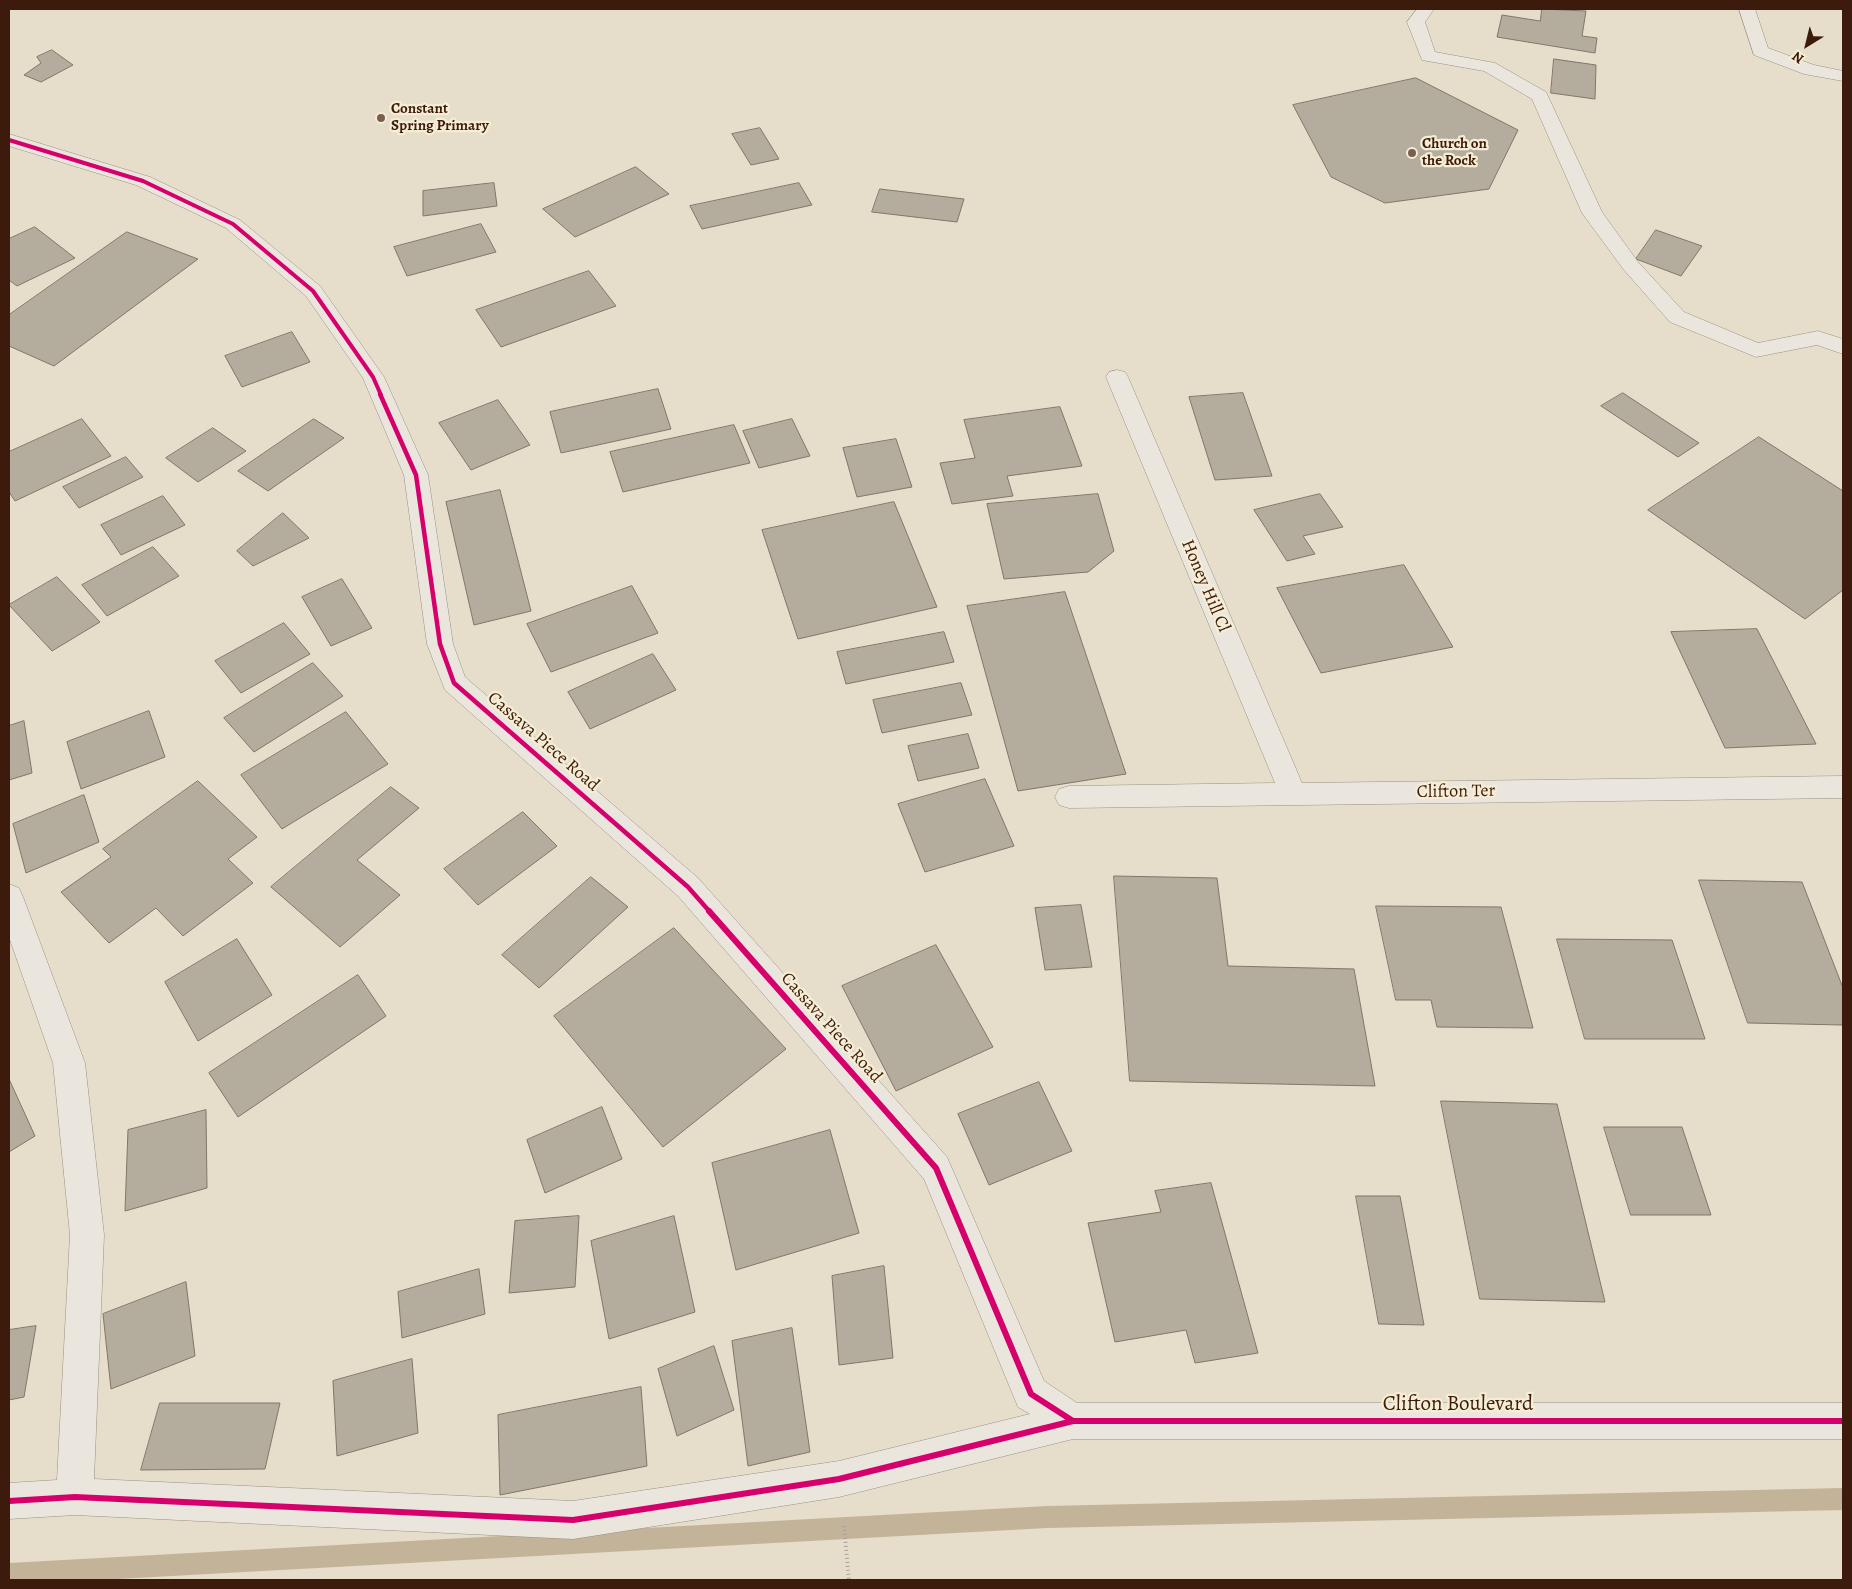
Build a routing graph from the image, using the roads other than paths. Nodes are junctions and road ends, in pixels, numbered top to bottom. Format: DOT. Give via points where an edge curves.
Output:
graph roads {
  1 [pos="1425,9"];
  2 [pos="1748,9"];
  3 [pos="1843,76"];
  4 [pos="9,140"];
  5 [pos="1843,347"];
  6 [pos="1117,377"];
  7 [pos="1843,787"];
  8 [pos="1293,794"];
  9 [pos="1069,797"];
  10 [pos="9,897"];
  11 [pos="1072,1421"];
  12 [pos="1843,1421"];
  13 [pos="75,1497"];
  14 [pos="9,1501"];
  1 -- 5 [label="street" via="1416,22 1428,56 1489,67 1540,96 1592,213 1631,266 1677,317 1756,350 1818,338"];
  2 -- 3 [label="street" via="1760,51 1810,70"];
  4 -- 11 [label="street, Cassava Piece Road" via="143,181 233,224 313,290 373,377 416,475 440,644 454,683 688,887 936,1168 1031,1394"];
  6 -- 8 [label="street, Honey Hill Cl"];
  7 -- 8 [label="street, Clifton Ter"];
  8 -- 9 [label="street, Clifton Ter"];
  10 -- 13 [label="street" via="69,1063 87,1235"];
  11 -- 12 [label="street, Clifton Boulevard"];
  11 -- 13 [label="street, Clifton Boulevard" via="840,1479 573,1520"];
  13 -- 14 [label="street, Clifton Boulevard"];
}
